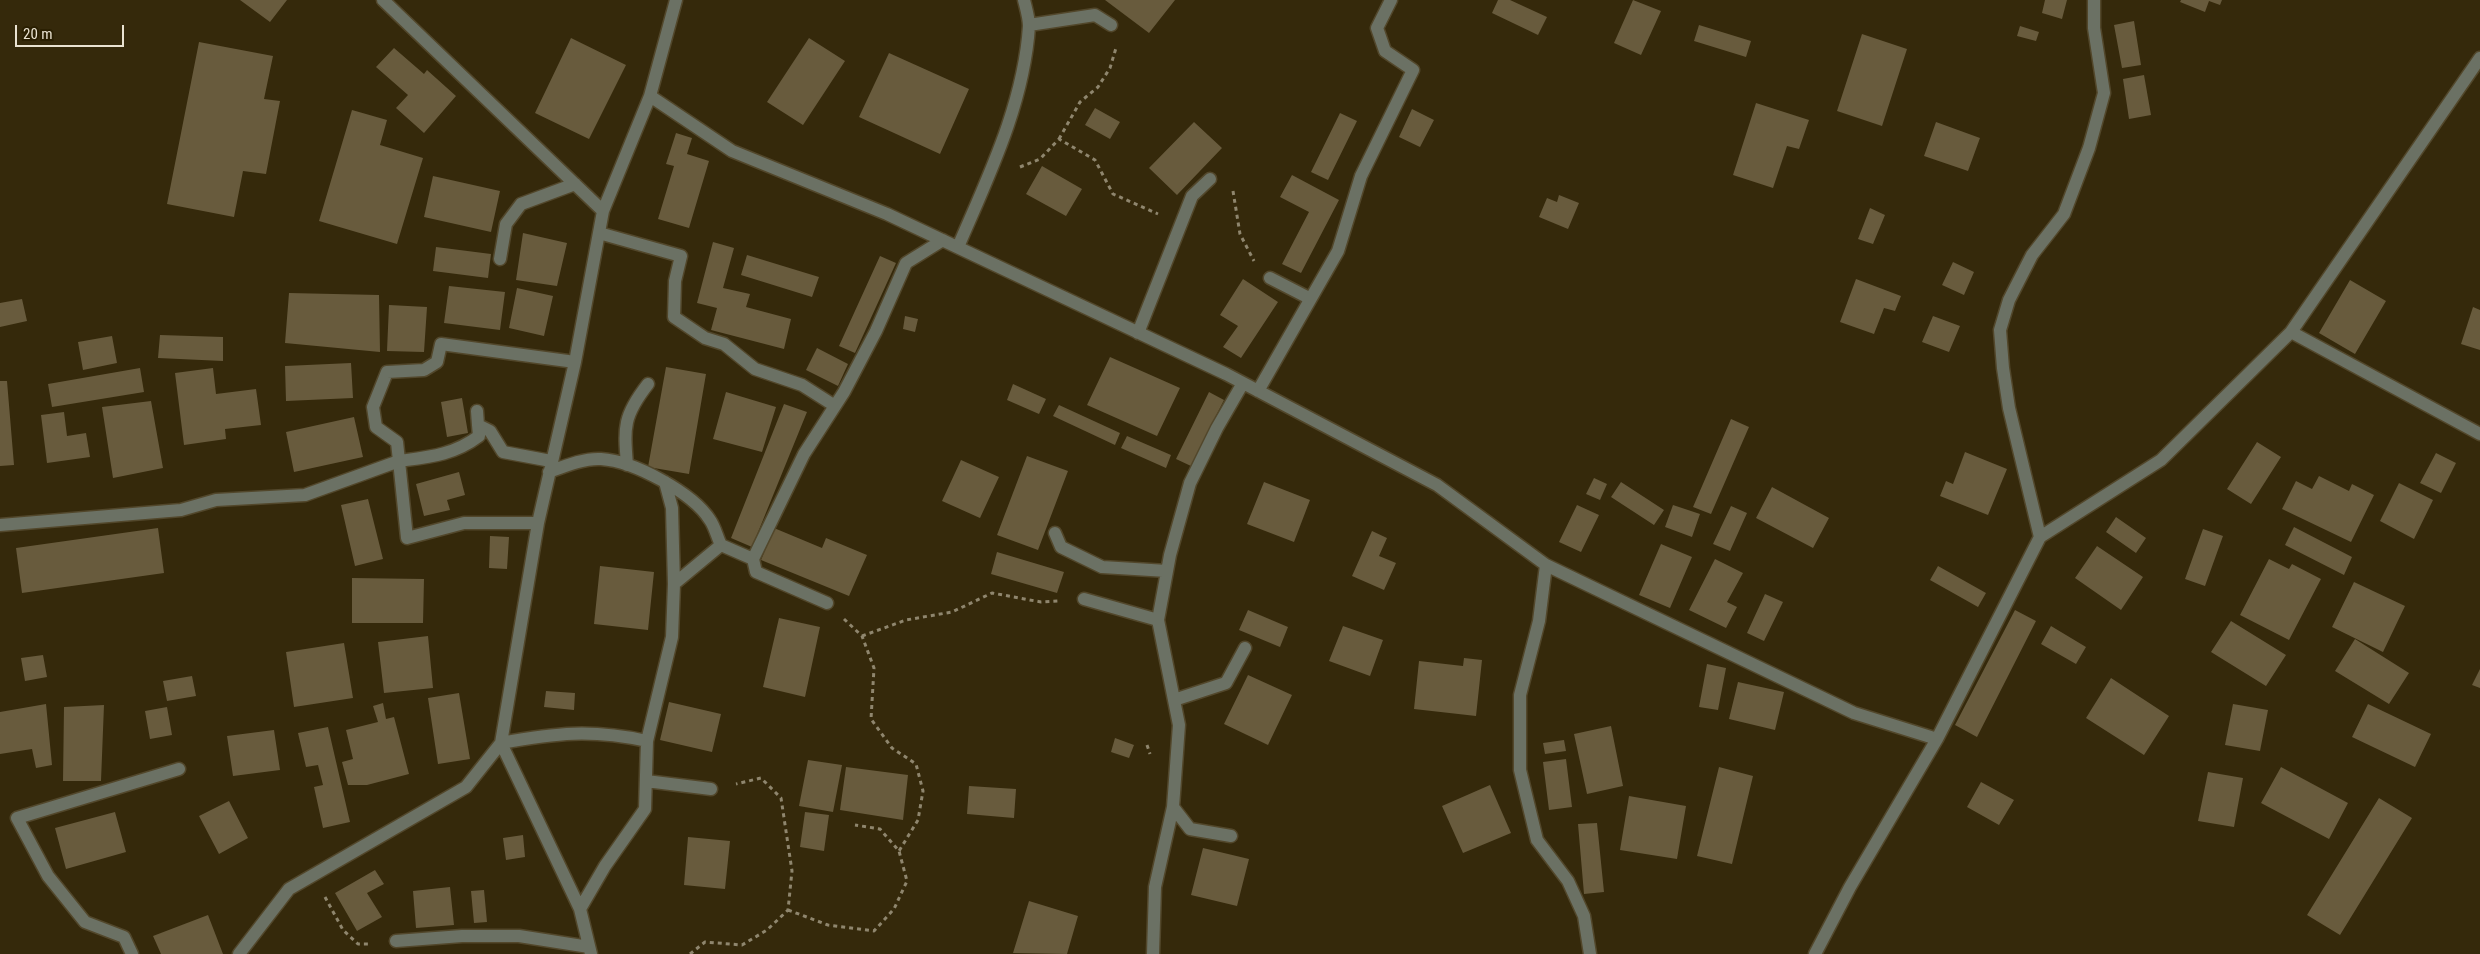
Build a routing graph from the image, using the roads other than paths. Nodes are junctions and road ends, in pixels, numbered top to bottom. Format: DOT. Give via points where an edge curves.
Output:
graph roads {
  1 [pos="383,0"];
  2 [pos="676,0"];
  3 [pos="1024,0"];
  4 [pos="1391,0"];
  5 [pos="2094,0"];
  6 [pos="1029,25"];
  7 [pos="1112,25"];
  8 [pos="2480,58"];
  9 [pos="650,96"];
  10 [pos="1210,179"];
  11 [pos="576,184"];
  12 [pos="603,211"];
  13 [pos="599,233"];
  14 [pos="943,240"];
  15 [pos="958,247"];
  16 [pos="500,259"];
  17 [pos="1270,278"];
  18 [pos="1309,298"];
  19 [pos="2291,332"];
  20 [pos="1138,333"];
  21 [pos="575,362"];
  22 [pos="1242,383"];
  23 [pos="648,384"];
  24 [pos="1258,391"];
  25 [pos="834,406"];
  26 [pos="476,412"];
  27 [pos="478,425"];
  28 [pos="2480,434"];
  29 [pos="399,460"];
  30 [pos="627,465"];
  31 [pos="550,467"];
  32 [pos="665,482"];
  33 [pos="538,523"];
  34 [pos="0,525"];
  35 [pos="1055,533"];
  36 [pos="2040,537"];
  37 [pos="721,545"];
  38 [pos="753,560"];
  39 [pos="1546,565"];
  40 [pos="1167,571"];
  41 [pos="674,584"];
  42 [pos="1084,599"];
  43 [pos="827,603"];
  44 [pos="1158,620"];
  45 [pos="1245,648"];
  46 [pos="1174,700"];
  47 [pos="1937,739"];
  48 [pos="647,741"];
  49 [pos="501,743"];
  50 [pos="179,769"];
  51 [pos="646,781"];
  52 [pos="711,789"];
  53 [pos="1173,807"];
  54 [pos="1232,836"];
  55 [pos="580,909"];
  56 [pos="396,941"];
  57 [pos="590,950"];
  58 [pos="132,954"];
  59 [pos="239,954"];
  60 [pos="1153,954"];
  61 [pos="1590,954"];
  62 [pos="1814,954"];
  1 -- 11 [label="street"];
  2 -- 9 [label="street"];
  3 -- 6 [label="street"];
  4 -- 18 [label="street" via="1377,28 1385,51 1413,70 1362,176 1338,251"];
  5 -- 36 [label="street" via="2094,28 2104,93 2089,148 2064,214 2032,255 2009,300 2000,330 2009,408"];
  6 -- 7 [label="street" via="1095,15"];
  6 -- 15 [label="street" via="1016,101"];
  8 -- 19 [label="street"];
  9 -- 12 [label="street"];
  9 -- 14 [label="street" via="732,151"];
  10 -- 20 [label="street" via="1192,196"];
  11 -- 12 [label="street"];
  11 -- 16 [label="street" via="521,204 506,224"];
  12 -- 13 [label="street"];
  13 -- 21 [label="street"];
  13 -- 25 [label="street" via="682,256 675,281 674,317 706,338 724,344 755,369 802,384"];
  14 -- 15 [label="street"];
  14 -- 25 [label="street" via="906,263 876,331"];
  15 -- 20 [label="street"];
  17 -- 18 [label="street"];
  18 -- 24 [label="street"];
  19 -- 28 [label="street"];
  19 -- 36 [label="street" via="2161,460"];
  20 -- 22 [label="street"];
  21 -- 29 [label="street" via="441,344 437,362 424,370 388,372 373,406 376,427 397,442"];
  21 -- 31 [label="street"];
  22 -- 24 [label="street"];
  22 -- 40 [label="street" via="1190,483"];
  23 -- 30 [label="street" via="632,404 624,428"];
  24 -- 39 [label="street" via="1437,485"];
  25 -- 38 [label="street" via="804,454"];
  26 -- 27 [label="street"];
  27 -- 29 [label="street" via="478,436 466,446 442,455"];
  27 -- 31 [label="street" via="490,431 503,452"];
  29 -- 33 [label="street" via="407,538 464,523"];
  29 -- 34 [label="street" via="305,495 216,500 180,510"];
  30 -- 31 [label="street" via="601,459"];
  30 -- 32 [label="street"];
  31 -- 33 [label="street"];
  32 -- 37 [label="street" via="682,493 710,520"];
  32 -- 41 [label="street" via="672,508"];
  33 -- 49 [label="street"];
  35 -- 40 [label="street" via="1062,547 1102,567"];
  36 -- 47 [label="street"];
  37 -- 38 [label="street"];
  37 -- 41 [label="street"];
  38 -- 43 [label="street" via="756,572"];
  39 -- 47 [label="street" via="1854,713"];
  39 -- 61 [label="street" via="1539,621 1520,696 1520,770 1537,840 1568,881 1584,916"];
  40 -- 44 [label="street"];
  41 -- 48 [label="street" via="672,636"];
  42 -- 44 [label="street"];
  44 -- 46 [label="street"];
  45 -- 46 [label="street" via="1226,683"];
  46 -- 53 [label="street" via="1179,725"];
  47 -- 62 [label="street"];
  48 -- 49 [label="street" via="611,733 556,733"];
  48 -- 51 [label="street"];
  49 -- 55 [label="street"];
  49 -- 59 [label="street" via="466,787 289,889"];
  50 -- 58 [label="street" via="17,818 48,876 85,922 124,937"];
  51 -- 52 [label="street"];
  51 -- 55 [label="street" via="646,809 605,866"];
  53 -- 54 [label="street" via="1190,829"];
  53 -- 60 [label="street" via="1155,887"];
  55 -- 57 [label="street"];
  56 -- 57 [label="street" via="519,936"];
}
